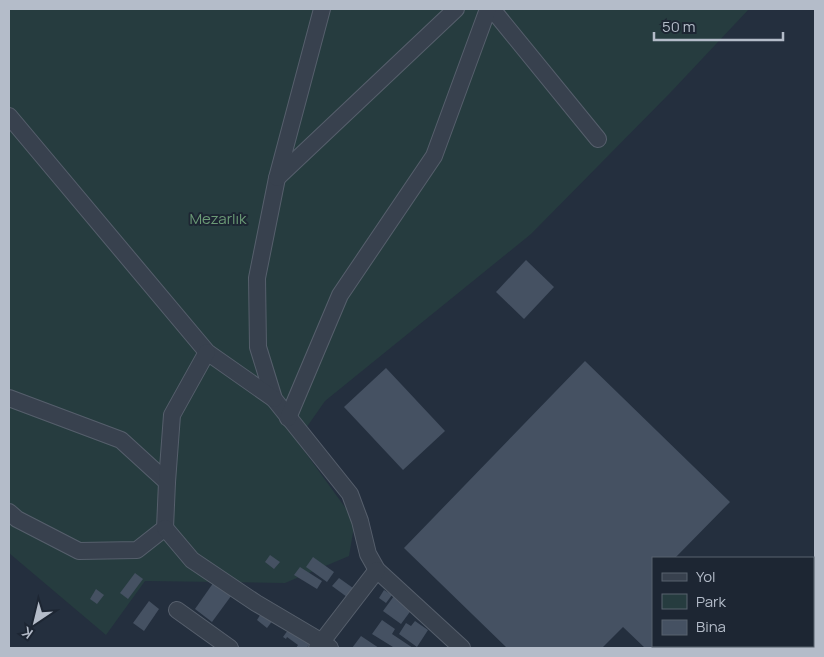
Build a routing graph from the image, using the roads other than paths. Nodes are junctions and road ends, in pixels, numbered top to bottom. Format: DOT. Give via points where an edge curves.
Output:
graph roads {
  1 [pos="322,9"];
  2 [pos="456,9"];
  3 [pos="488,9"];
  4 [pos="492,9"];
  5 [pos="9,116"];
  6 [pos="598,139"];
  7 [pos="277,178"];
  8 [pos="207,352"];
  9 [pos="9,398"];
  10 [pos="274,399"];
  11 [pos="288,418"];
  12 [pos="166,482"];
  13 [pos="9,512"];
  14 [pos="165,528"];
  15 [pos="376,570"];
  16 [pos="177,610"];
  17 [pos="323,646"];
  18 [pos="230,648"];
  19 [pos="462,648"];
  1 -- 7 [label="street"];
  2 -- 7 [label="street"];
  3 -- 11 [label="street" via="434,156 340,295"];
  4 -- 6 [label="street"];
  5 -- 8 [label="street"];
  7 -- 10 [label="street" via="257,278 258,347"];
  8 -- 10 [label="street"];
  8 -- 12 [label="street" via="172,414"];
  9 -- 12 [label="street" via="121,440"];
  10 -- 11 [label="street"];
  11 -- 15 [label="street" via="350,494"];
  12 -- 14 [label="street"];
  13 -- 14 [label="street" via="16,519 79,551 137,550"];
  14 -- 17 [label="street" via="192,560"];
  15 -- 17 [label="street"];
  15 -- 19 [label="street"];
  16 -- 18 [label="street"];
}
